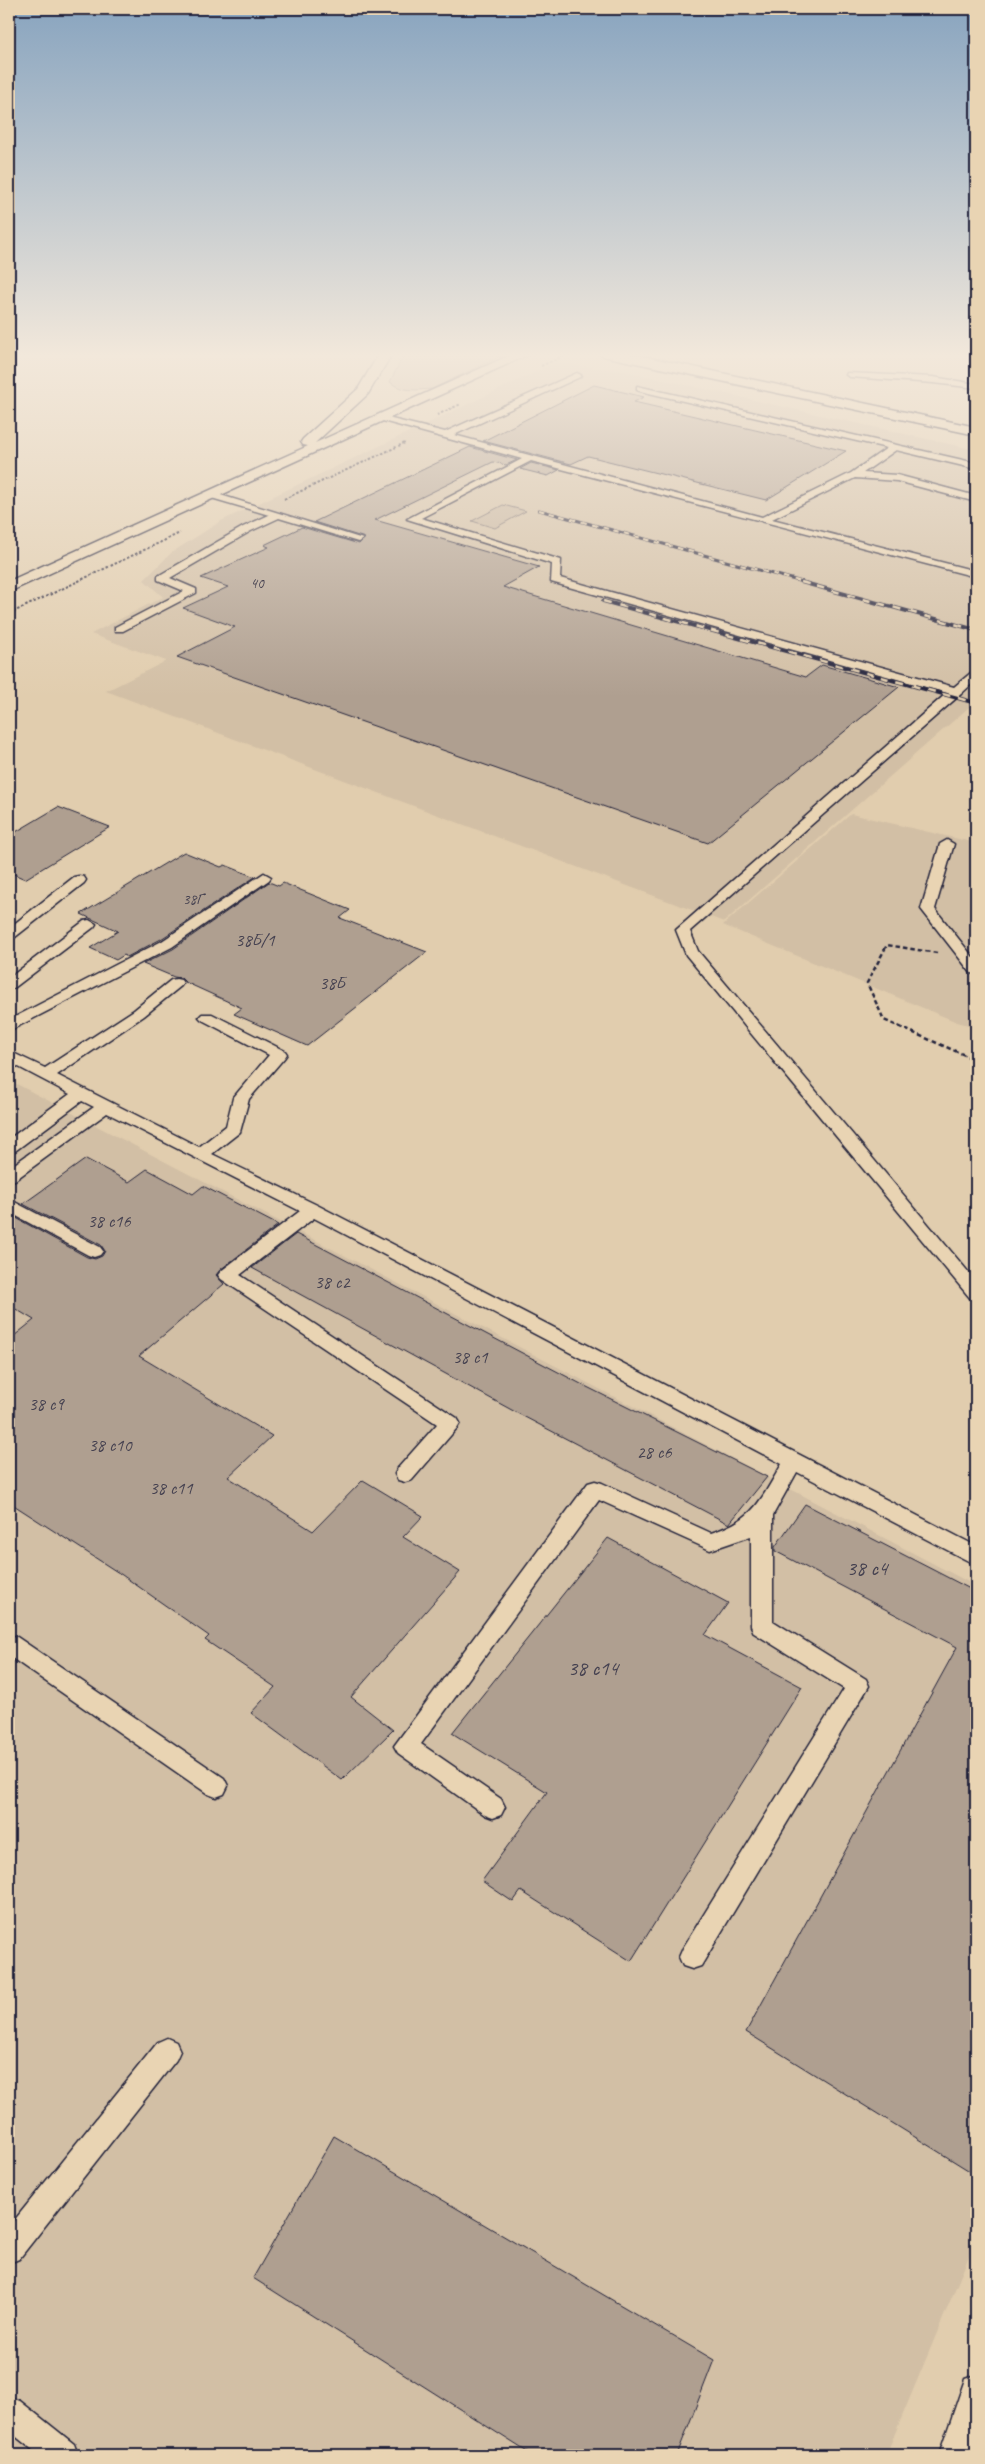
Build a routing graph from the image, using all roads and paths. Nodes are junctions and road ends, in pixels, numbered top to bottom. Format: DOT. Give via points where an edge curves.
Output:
graph roads {
  1 [pos="270,467"];
  2 [pos="272,467"];
  3 [pos="513,467"];
  4 [pos="564,467"];
  5 [pos="865,467"];
  6 [pos="265,470"];
  7 [pos="854,475"];
  8 [pos="210,495"];
  9 [pos="976,499"];
  10 [pos="278,515"];
  11 [pos="763,520"];
  12 [pos="358,539"];
  13 [pos="976,574"];
  14 [pos="9,588"];
  15 [pos="119,629"];
  16 [pos="976,674"];
  17 [pos="957,692"];
  18 [pos="947,844"];
  19 [pos="264,877"];
  20 [pos="79,880"];
  21 [pos="89,924"];
  22 [pos="9,935"];
  23 [pos="972,955"];
  24 [pos="976,970"];
  25 [pos="176,983"];
  26 [pos="9,985"];
  27 [pos="207,1017"];
  28 [pos="9,1026"];
  29 [pos="9,1056"];
  30 [pos="976,1060"];
  31 [pos="46,1075"];
  32 [pos="82,1093"];
  33 [pos="107,1105"];
  34 [pos="9,1147"];
  35 [pos="200,1155"];
  36 [pos="9,1176"];
  37 [pos="9,1205"];
  38 [pos="313,1210"];
  39 [pos="94,1251"];
  40 [pos="976,1293"];
  41 [pos="794,1460"];
  42 [pos="405,1474"];
  43 [pos="764,1514"];
  44 [pos="976,1556"];
  45 [pos="9,1644"];
  46 [pos="216,1786"];
  47 [pos="493,1807"];
  48 [pos="692,1957"];
  49 [pos="166,2050"];
  50 [pos="9,2249"];
  51 [pos="976,2390"];
  52 [pos="9,2412"];
  53 [pos="63,2455"];
  54 [pos="954,2455"];
  1 -- 6 [label="main road"];
  2 -- 6 [label="main road"];
  3 -- 17 [label="lane" via="412,519 557,562 555,580"];
  4 -- 11 [label="lane"];
  5 -- 7 [label="lane"];
  6 -- 8 [label="main road"];
  7 -- 9 [label="lane" via="897,478"];
  7 -- 11 [label="lane"];
  8 -- 10 [label="lane"];
  8 -- 14 [label="main road"];
  10 -- 12 [label="lane"];
  10 -- 15 [label="lane" via="162,578 192,591"];
  11 -- 13 [label="lane"];
  16 -- 17 [label="lane"];
  17 -- 40 [label="lane" via="683,930 691,952"];
  18 -- 23 [label="lane" via="928,909"];
  19 -- 28 [label="lane" via="167,944"];
  20 -- 22 [label="lane"];
  21 -- 26 [label="lane"];
  23 -- 24 [label="lane"];
  23 -- 30 [label="path" via="887,945 867,983 884,1020"];
  25 -- 31 [label="lane" via="139,1013"];
  27 -- 35 [label="lane" via="279,1054 241,1098 234,1128"];
  29 -- 31 [label="lane"];
  31 -- 32 [label="lane"];
  32 -- 33 [label="lane"];
  32 -- 34 [label="lane"];
  33 -- 35 [label="lane"];
  33 -- 36 [label="lane"];
  35 -- 38 [label="lane"];
  37 -- 39 [label="lane"];
  38 -- 41 [label="lane"];
  38 -- 42 [label="lane" via="227,1275 450,1423"];
  41 -- 43 [label="lane"];
  41 -- 44 [label="lane"];
  43 -- 47 [label="lane" via="743,1531 710,1542 594,1489 406,1746"];
  43 -- 48 [label="lane" via="762,1626 858,1686"];
  45 -- 46 [label="lane"];
  49 -- 50 [label="lane"];
  51 -- 54 [label="lane"];
  52 -- 53 [label="lane"];
}
